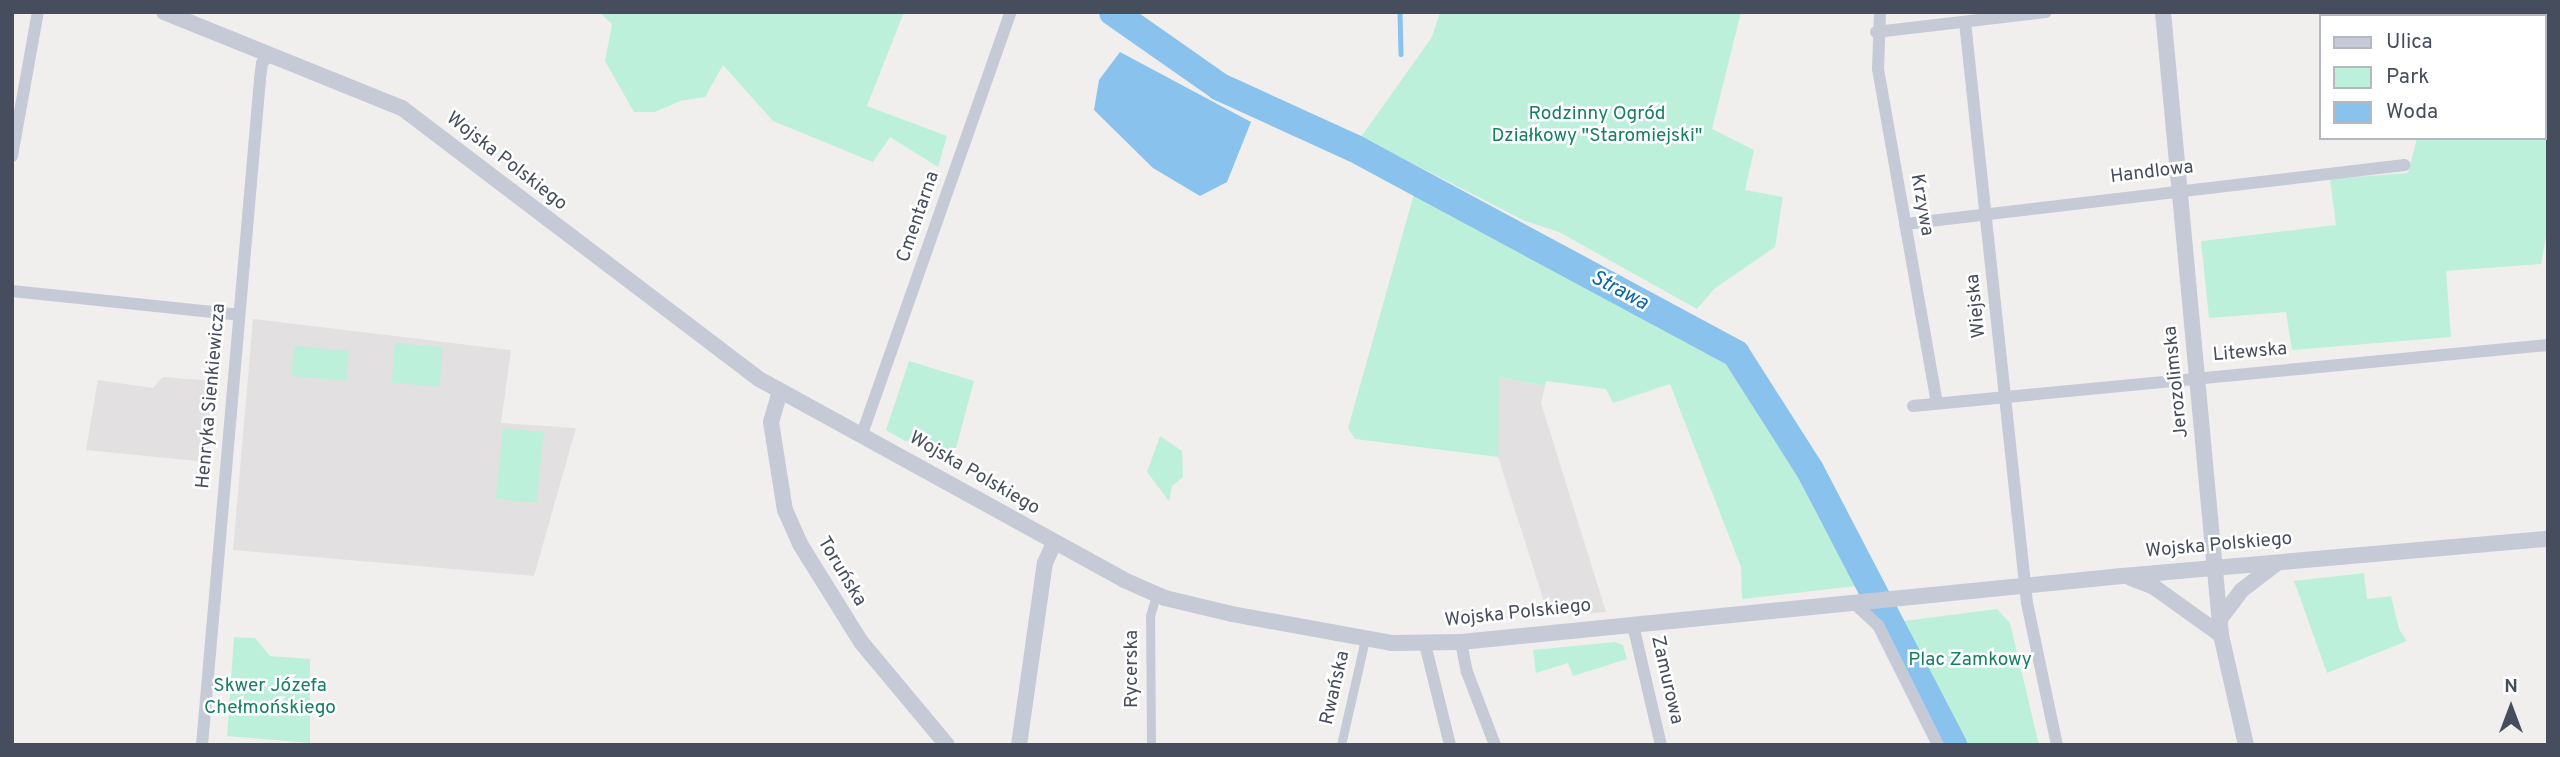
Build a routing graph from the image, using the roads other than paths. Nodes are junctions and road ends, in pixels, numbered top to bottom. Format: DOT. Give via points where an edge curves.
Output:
graph roads {
  1 [pos="38,12"];
  2 [pos="164,12"];
  3 [pos="1011,12"];
  4 [pos="1880,12"];
  5 [pos="2046,12"];
  6 [pos="2163,12"];
  7 [pos="1965,22"];
  8 [pos="1876,32"];
  9 [pos="270,55"];
  10 [pos="12,156"];
  11 [pos="2406,165"];
  12 [pos="2179,190"];
  13 [pos="1987,213"];
  14 [pos="1905,224"];
  15 [pos="12,291"];
  16 [pos="239,315"];
  17 [pos="2548,345"];
  18 [pos="2198,377"];
  19 [pos="780,391"];
  20 [pos="2005,397"];
  21 [pos="1937,403"];
  22 [pos="1913,407"];
  23 [pos="862,434"];
  24 [pos="2548,539"];
  25 [pos="1054,543"];
  26 [pos="2279,561"];
  27 [pos="2216,568"];
  28 [pos="2122,576"];
  29 [pos="2026,586"];
  30 [pos="1156,595"];
  31 [pos="1862,602"];
  32 [pos="1633,625"];
  33 [pos="2221,627"];
  34 [pos="1365,639"];
  35 [pos="1461,642"];
  36 [pos="1425,644"];
  37 [pos="202,745"];
  38 [pos="947,745"];
  39 [pos="1019,745"];
  40 [pos="1151,745"];
  41 [pos="1341,745"];
  42 [pos="1450,745"];
  43 [pos="1495,745"];
  44 [pos="1661,745"];
  45 [pos="1937,745"];
  46 [pos="2057,745"];
  47 [pos="2246,745"];
  1 -- 10 [label="street"];
  2 -- 9 [label="street, Wojska Polskiego"];
  3 -- 23 [label="street, Cmentarna"];
  4 -- 8 [label="street, Krzywa"];
  5 -- 7 [label="street"];
  6 -- 12 [label="street, Jerozolimska"];
  7 -- 8 [label="street"];
  7 -- 13 [label="street, Wiejska"];
  8 -- 14 [label="street, Krzywa" via="1878,69"];
  9 -- 16 [label="street, Henryka Sienkiewicza" via="262,63 260,79"];
  9 -- 19 [label="street, Wojska Polskiego" via="401,108 722,356"];
  11 -- 12 [label="street, Handlowa"];
  12 -- 13 [label="street, Handlowa"];
  12 -- 18 [label="street, Jerozolimska"];
  13 -- 14 [label="street, Handlowa"];
  13 -- 20 [label="street, Wiejska"];
  14 -- 21 [label="street, Krzywa"];
  15 -- 16 [label="street"];
  16 -- 37 [label="street, Henryka Sienkiewicza"];
  17 -- 18 [label="street, Litewska"];
  18 -- 20 [label="street, Litewska"];
  18 -- 27 [label="street, Jerozolimska"];
  19 -- 23 [label="street, Wojska Polskiego"];
  19 -- 38 [label="street, Toruńska" via="771,422 785,510 800,544 861,642"];
  20 -- 21 [label="street, Litewska"];
  20 -- 29 [label="street, Wiejska"];
  21 -- 22 [label="street, Litewska"];
  23 -- 25 [label="street, Wojska Polskiego"];
  24 -- 26 [label="street, Wojska Polskiego"];
  25 -- 30 [label="street, Wojska Polskiego"];
  25 -- 39 [label="street" via="1045,563"];
  26 -- 27 [label="street, Wojska Polskiego"];
  26 -- 33 [label="street" via="2242,590"];
  27 -- 28 [label="street, Wojska Polskiego"];
  27 -- 33 [label="street, Jerozolimska"];
  28 -- 29 [label="street, Wojska Polskiego"];
  28 -- 33 [label="street" via="2154,587"];
  29 -- 31 [label="street, Wojska Polskiego"];
  29 -- 46 [label="street"];
  30 -- 34 [label="street, Wojska Polskiego"];
  30 -- 40 [label="street, Rycerska" via="1150,617"];
  31 -- 32 [label="street, Wojska Polskiego"];
  31 -- 45 [label="street"];
  32 -- 35 [label="street, Wojska Polskiego"];
  32 -- 44 [label="street, Zamurowa"];
  33 -- 47 [label="street, Jerozolimska"];
  34 -- 36 [label="street, Wojska Polskiego"];
  34 -- 41 [label="street, Rwańska"];
  35 -- 36 [label="street, Wojska Polskiego"];
  35 -- 43 [label="street"];
  36 -- 42 [label="street"];
}
